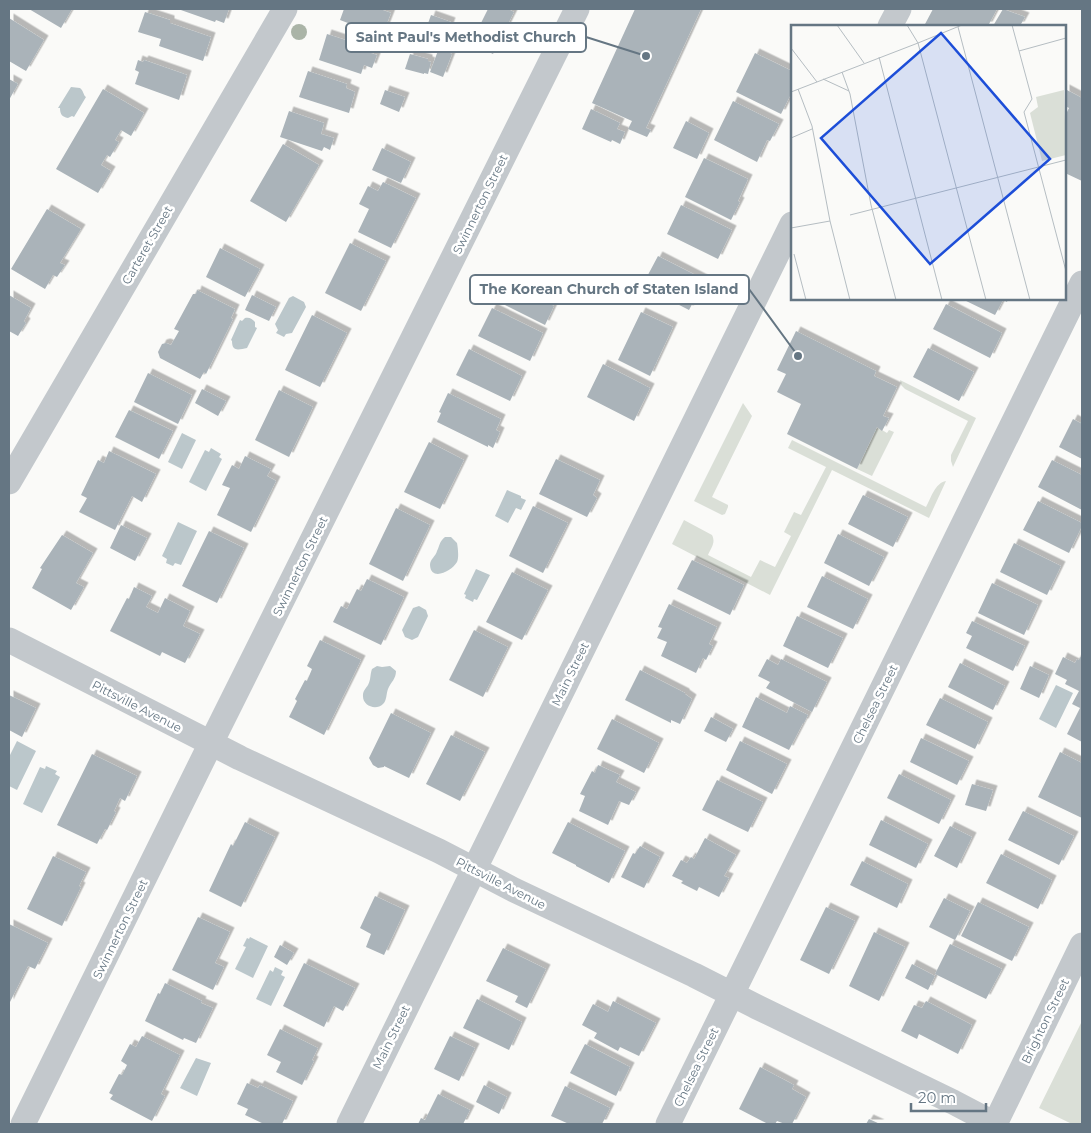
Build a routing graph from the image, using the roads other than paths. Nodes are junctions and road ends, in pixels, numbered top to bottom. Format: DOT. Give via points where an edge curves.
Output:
graph roads {
  1 [pos="285,9"];
  2 [pos="578,9"];
  3 [pos="899,9"];
  4 [pos="891,25"];
  5 [pos="791,226"];
  6 [pos="1082,283"];
  7 [pos="9,482"];
  8 [pos="9,640"];
  9 [pos="211,744"];
  10 [pos="474,870"];
  11 [pos="1082,945"];
  12 [pos="732,994"];
  13 [pos="23,1124"];
  14 [pos="349,1124"];
  15 [pos="668,1124"];
  16 [pos="995,1124"];
  1 -- 7 [label="street, Carteret Street"];
  2 -- 9 [label="street, Swinnerton Street"];
  3 -- 4 [label="street"];
  5 -- 10 [label="street, Main Street"];
  6 -- 12 [label="street, Chelsea Street"];
  8 -- 9 [label="street, Pittsville Avenue"];
  9 -- 10 [label="street, Pittsville Avenue"];
  9 -- 13 [label="street, Swinnerton Street"];
  10 -- 12 [label="street, Pittsville Avenue"];
  10 -- 14 [label="street, Main Street"];
  11 -- 16 [label="street, Brighton Street"];
  12 -- 15 [label="street, Chelsea Street"];
  12 -- 16 [label="street, Pittsville Avenue"];
}
